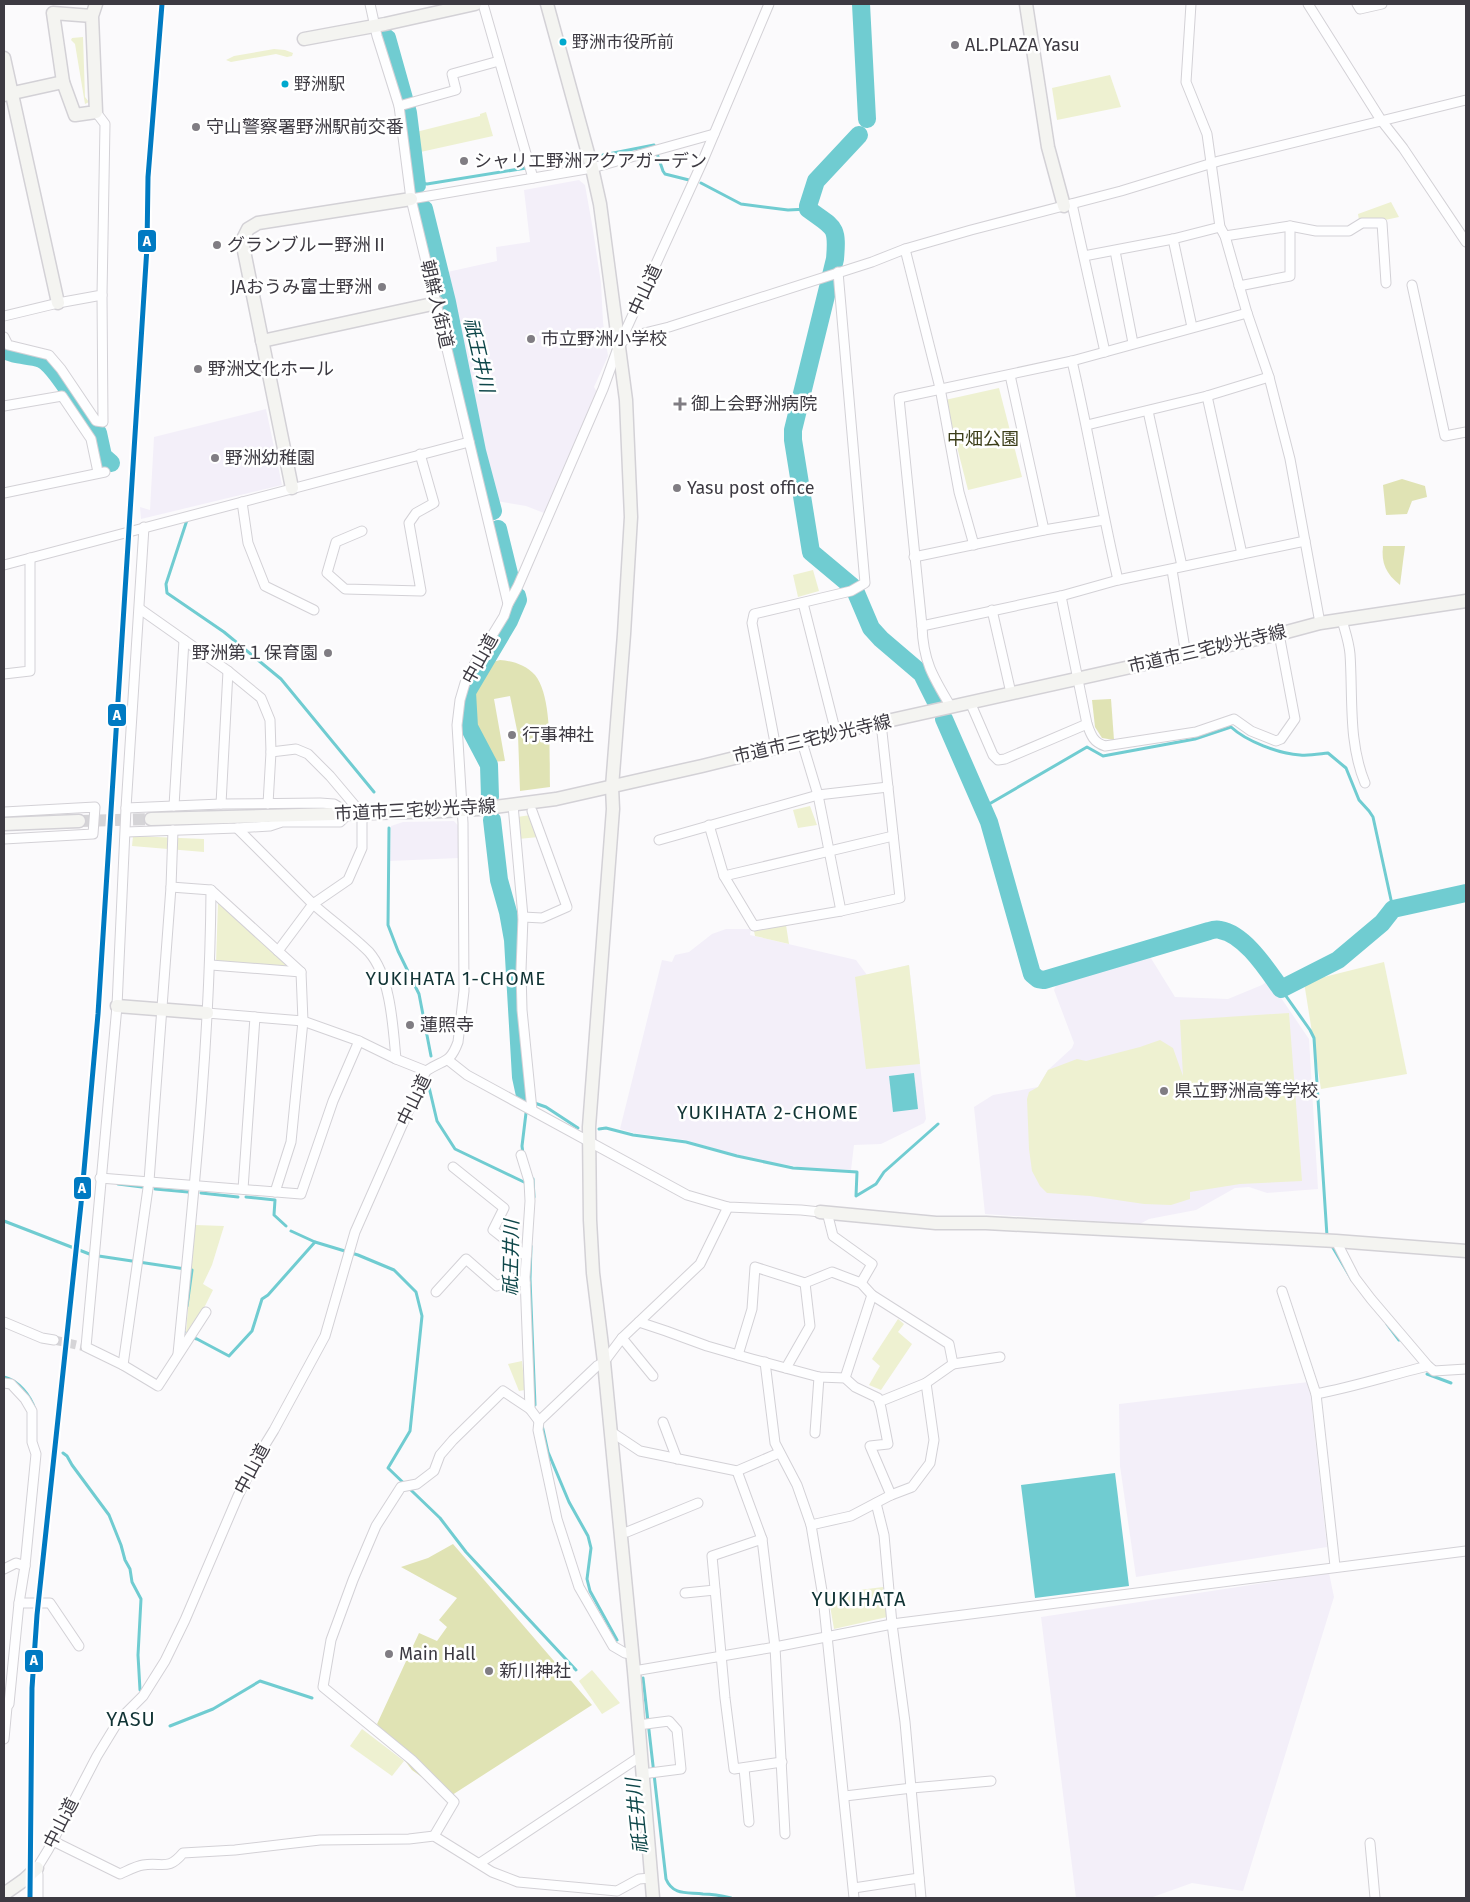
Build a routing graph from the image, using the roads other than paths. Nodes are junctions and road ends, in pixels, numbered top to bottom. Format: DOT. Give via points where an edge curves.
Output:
graph roads {
  1 [pos="370,4"];
  2 [pos="475,4"];
  3 [pos="483,4"];
  4 [pos="547,4"];
  5 [pos="769,4"];
  6 [pos="1026,4"];
  7 [pos="1192,4"];
  8 [pos="1308,4"];
  9 [pos="1357,4"];
  10 [pos="1382,4"];
  11 [pos="52,8"];
  12 [pos="94,10"];
  13 [pos="374,26"];
  14 [pos="304,38"];
  15 [pos="4,58"];
  16 [pos="498,61"];
  17 [pos="64,82"];
  18 [pos="8,94"];
  19 [pos="1466,100"];
  20 [pos="405,104"];
  21 [pos="96,112"];
  22 [pos="1381,120"];
  23 [pos="714,134"];
  24 [pos="1210,164"];
  25 [pos="592,168"];
  26 [pos="531,170"];
  27 [pos="411,199"];
  28 [pos="1068,205"];
  29 [pos="1290,226"];
  30 [pos="1220,227"];
  31 [pos="1225,236"];
  32 [pos="1173,239"];
  33 [pos="1466,242"];
  34 [pos="906,249"];
  35 [pos="1115,250"];
  36 [pos="1084,256"];
  37 [pos="838,272"];
  38 [pos="1386,283"];
  39 [pos="1412,285"];
  40 [pos="1239,286"];
  41 [pos="102,295"];
  42 [pos="58,303"];
  43 [pos="438,303"];
  44 [pos="1247,313"];
  45 [pos="4,316"];
  46 [pos="1192,327"];
  47 [pos="4,338"];
  48 [pos="262,341"];
  49 [pos="1133,343"];
  50 [pos="619,345"];
  51 [pos="1105,352"];
  52 [pos="1072,361"];
  53 [pos="1010,376"];
  54 [pos="1269,377"];
  55 [pos="940,388"];
  56 [pos="1207,396"];
  57 [pos="4,406"];
  58 [pos="1148,411"];
  59 [pos="1087,425"];
  60 [pos="1466,432"];
  61 [pos="469,442"];
  62 [pos="420,454"];
  63 [pos="292,488"];
  64 [pos="4,493"];
  65 [pos="242,502"];
  66 [pos="1104,520"];
  67 [pos="144,527"];
  68 [pos="1044,530"];
  69 [pos="362,531"];
  70 [pos="1305,541"];
  71 [pos="974,545"];
  72 [pos="1242,554"];
  73 [pos="914,557"];
  74 [pos="30,558"];
  75 [pos="4,565"];
  76 [pos="1182,566"];
  77 [pos="1172,570"];
  78 [pos="1118,580"];
  79 [pos="1061,596"];
  80 [pos="1466,601"];
  81 [pos="803,603"];
  82 [pos="508,604"];
  83 [pos="140,609"];
  84 [pos="314,610"];
  85 [pos="992,610"];
  86 [pos="1342,620"];
  87 [pos="1320,623"];
  88 [pos="922,626"];
  89 [pos="1279,634"];
  90 [pos="184,640"];
  91 [pos="1186,655"];
  92 [pos="228,672"];
  93 [pos="4,674"];
  94 [pos="1079,677"];
  95 [pos="1011,693"];
  96 [pos="970,702"];
  97 [pos="951,707"];
  98 [pos="881,723"];
  99 [pos="1087,724"];
  100 [pos="836,733"];
  101 [pos="802,742"];
  102 [pos="776,748"];
  103 [pos="272,752"];
  104 [pos="1365,783"];
  105 [pos="612,787"];
  106 [pos="888,787"];
  107 [pos="818,795"];
  108 [pos="221,804"];
  109 [pos="268,804"];
  110 [pos="513,805"];
  111 [pos="174,806"];
  112 [pos="126,808"];
  113 [pos="462,809"];
  114 [pos="532,811"];
  115 [pos="4,812"];
  116 [pos="355,813"];
  117 [pos="150,819"];
  118 [pos="79,821"];
  119 [pos="4,824"];
  120 [pos="709,825"];
  121 [pos="237,828"];
  122 [pos="173,830"];
  123 [pos="126,832"];
  124 [pos="893,836"];
  125 [pos="4,839"];
  126 [pos="659,840"];
  127 [pos="828,851"];
  128 [pos="724,876"];
  129 [pos="171,886"];
  130 [pos="211,890"];
  131 [pos="313,904"];
  132 [pos="841,912"];
  133 [pos="523,917"];
  134 [pos="278,951"];
  135 [pos="210,966"];
  136 [pos="301,972"];
  137 [pos="117,1006"];
  138 [pos="161,1009"];
  139 [pos="207,1013"];
  140 [pos="255,1017"];
  141 [pos="302,1021"];
  142 [pos="359,1041"];
  143 [pos="396,1059"];
  144 [pos="448,1060"];
  145 [pos="426,1071"];
  146 [pos="531,1105"];
  147 [pos="589,1143"];
  148 [pos="521,1155"];
  149 [pos="454,1167"];
  150 [pos="100,1178"];
  151 [pos="149,1181"];
  152 [pos="195,1185"];
  153 [pos="243,1189"];
  154 [pos="275,1192"];
  155 [pos="728,1207"];
  156 [pos="823,1212"];
  157 [pos="1336,1241"];
  158 [pos="1466,1251"];
  159 [pos="526,1256"];
  160 [pos="525,1283"];
  161 [pos="805,1283"];
  162 [pos="861,1283"];
  163 [pos="1282,1291"];
  164 [pos="436,1292"];
  165 [pos="872,1295"];
  166 [pos="206,1312"];
  167 [pos="4,1322"];
  168 [pos="639,1322"];
  169 [pos="622,1338"];
  170 [pos="54,1340"];
  171 [pos="738,1355"];
  172 [pos="177,1356"];
  173 [pos="1000,1357"];
  174 [pos="604,1362"];
  175 [pos="765,1362"];
  176 [pos="953,1364"];
  177 [pos="124,1365"];
  178 [pos="1428,1366"];
  179 [pos="786,1368"];
  180 [pos="1466,1369"];
  181 [pos="653,1376"];
  182 [pos="819,1377"];
  183 [pos="844,1378"];
  184 [pos="4,1382"];
  185 [pos="926,1384"];
  186 [pos="1316,1394"];
  187 [pos="879,1402"];
  188 [pos="530,1408"];
  189 [pos="539,1421"];
  190 [pos="663,1422"];
  191 [pos="610,1431"];
  192 [pos="815,1433"];
  193 [pos="779,1453"];
  194 [pos="677,1459"];
  195 [pos="736,1471"];
  196 [pos="891,1495"];
  197 [pos="698,1503"];
  198 [pos="876,1503"];
  199 [pos="811,1526"];
  200 [pos="627,1532"];
  201 [pos="762,1539"];
  202 [pos="1466,1551"];
  203 [pos="25,1566"];
  204 [pos="1335,1566"];
  205 [pos="4,1569"];
  206 [pos="715,1590"];
  207 [pos="685,1593"];
  208 [pos="18,1603"];
  209 [pos="892,1624"];
  210 [pos="828,1636"];
  211 [pos="79,1646"];
  212 [pos="775,1647"];
  213 [pos="631,1654"];
  214 [pos="721,1656"];
  215 [pos="634,1671"];
  216 [pos="5,1708"];
  217 [pos="645,1724"];
  218 [pos="4,1740"];
  219 [pos="642,1756"];
  220 [pos="782,1762"];
  221 [pos="744,1768"];
  222 [pos="650,1773"];
  223 [pos="991,1781"];
  224 [pos="912,1788"];
  225 [pos="845,1796"];
  226 [pos="749,1822"];
  227 [pos="785,1834"];
  228 [pos="434,1836"];
  229 [pos="53,1841"];
  230 [pos="1370,1844"];
  231 [pos="480,1863"];
  232 [pos="36,1868"];
  233 [pos="652,1878"];
  234 [pos="919,1878"];
  235 [pos="854,1888"];
  236 [pos="4,1894"];
  237 [pos="38,1898"];
  238 [pos="654,1898"];
  239 [pos="854,1898"];
  240 [pos="921,1898"];
  241 [pos="1375,1898"];
  1 -- 13 [label="street, 朝鮮人街道"];
  2 -- 13 [label="street"];
  3 -- 16 [label="street"];
  4 -- 25 [label="street"];
  5 -- 23 [label="street, 中山道"];
  6 -- 28 [label="street" via="1048,147"];
  7 -- 24 [label="street" via="1186,82 1207,134"];
  8 -- 22 [label="street"];
  9 -- 10 [label="street" via="1360,9"];
  11 -- 12 [label="street"];
  11 -- 17 [label="street"];
  12 -- 21 [label="street"];
  13 -- 14 [label="street"];
  13 -- 20 [label="street, 朝鮮人街道"];
  15 -- 18 [label="street"];
  16 -- 20 [label="street" via="452,74 456,90"];
  16 -- 26 [label="street"];
  17 -- 18 [label="street"];
  17 -- 21 [label="street" via="75,115"];
  18 -- 42 [label="street"];
  19 -- 22 [label="street"];
  20 -- 27 [label="street, 朝鮮人街道"];
  21 -- 41 [label="street" via="105,124"];
  22 -- 24 [label="street"];
  22 -- 33 [label="street"];
  23 -- 25 [label="street"];
  23 -- 50 [label="street, 中山道"];
  24 -- 28 [label="street"];
  24 -- 30 [label="street"];
  25 -- 26 [label="street"];
  25 -- 50 [label="street"];
  26 -- 27 [label="street"];
  27 -- 43 [label="street, 朝鮮人街道"];
  27 -- 48 [label="street" via="258,223 248,229 242,241"];
  28 -- 34 [label="street"];
  28 -- 36 [label="street"];
  29 -- 31 [label="street"];
  29 -- 38 [label="street" via="1349,231 1362,223 1382,222"];
  29 -- 40 [label="street" via="1290,276"];
  30 -- 31 [label="street"];
  30 -- 32 [label="street"];
  31 -- 40 [label="street"];
  32 -- 35 [label="street"];
  32 -- 46 [label="street"];
  34 -- 37 [label="street"];
  34 -- 55 [label="street"];
  35 -- 36 [label="street"];
  35 -- 49 [label="street"];
  36 -- 51 [label="street"];
  37 -- 50 [label="street" via="669,327 628,337"];
  37 -- 81 [label="street" via="865,583 855,590"];
  39 -- 60 [label="street" via="1445,436"];
  40 -- 44 [label="street"];
  41 -- 42 [label="street"];
  41 -- 47 [label="street" via="102,422 96,421 49,355 8,345"];
  42 -- 45 [label="street"];
  43 -- 48 [label="street"];
  43 -- 61 [label="street, 朝鮮人街道"];
  44 -- 46 [label="street"];
  44 -- 54 [label="street"];
  46 -- 49 [label="street"];
  48 -- 63 [label="street"];
  49 -- 51 [label="street"];
  50 -- 82 [label="street, 中山道" via="603,389"];
  50 -- 105 [label="street" via="626,400 631,517"];
  51 -- 52 [label="street"];
  52 -- 53 [label="street"];
  52 -- 59 [label="street"];
  53 -- 55 [label="street"];
  53 -- 68 [label="street"];
  54 -- 56 [label="street"];
  54 -- 70 [label="street" via="1290,459"];
  55 -- 71 [label="street" via="959,492"];
  55 -- 73 [label="street" via="899,398"];
  56 -- 58 [label="street"];
  56 -- 72 [label="street"];
  57 -- 64 [label="street" via="62,396 91,439 102,472"];
  58 -- 59 [label="street"];
  58 -- 76 [label="street"];
  59 -- 66 [label="street"];
  61 -- 62 [label="street"];
  61 -- 82 [label="street, 朝鮮人街道"];
  62 -- 63 [label="street"];
  62 -- 69 [label="street" via="434,503 416,513 409,523 421,591 345,589 327,574 336,542"];
  63 -- 65 [label="street"];
  65 -- 67 [label="street"];
  65 -- 84 [label="street" via="248,543 265,586"];
  66 -- 68 [label="street"];
  66 -- 78 [label="street"];
  67 -- 74 [label="street"];
  67 -- 83 [label="street"];
  68 -- 71 [label="street"];
  70 -- 72 [label="street"];
  70 -- 87 [label="street"];
  71 -- 73 [label="street"];
  72 -- 76 [label="street"];
  73 -- 88 [label="street"];
  74 -- 75 [label="street"];
  74 -- 93 [label="street" via="30,671"];
  76 -- 77 [label="street"];
  77 -- 78 [label="street"];
  77 -- 91 [label="street"];
  78 -- 79 [label="street"];
  79 -- 85 [label="street"];
  79 -- 94 [label="street"];
  80 -- 86 [label="street, 市道市三宅妙光寺線"];
  81 -- 100 [label="street"];
  81 -- 102 [label="street" via="754,614 752,623"];
  82 -- 113 [label="street, 中山道" via="471,670 460,700 457,725"];
  83 -- 90 [label="street"];
  83 -- 112 [label="street"];
  85 -- 88 [label="street"];
  85 -- 95 [label="street"];
  86 -- 87 [label="street, 市道市三宅妙光寺線"];
  86 -- 104 [label="street" via="1349,651 1354,747"];
  87 -- 89 [label="street, 市道市三宅妙光寺線"];
  88 -- 97 [label="street" via="922,646 928,666"];
  89 -- 91 [label="street, 市道市三宅妙光寺線"];
  89 -- 99 [label="street" via="1295,720 1276,741 1250,731 1234,719 1196,732 1105,746 1092,737"];
  90 -- 92 [label="street"];
  90 -- 111 [label="street"];
  91 -- 94 [label="street, 市道市三宅妙光寺線"];
  92 -- 103 [label="street" via="261,698 270,720"];
  92 -- 108 [label="street"];
  94 -- 95 [label="street, 市道市三宅妙光寺線"];
  94 -- 99 [label="street"];
  95 -- 96 [label="street, 市道市三宅妙光寺線"];
  96 -- 97 [label="street, 市道市三宅妙光寺線"];
  96 -- 99 [label="street" via="998,760"];
  97 -- 98 [label="street, 市道市三宅妙光寺線"];
  98 -- 100 [label="street, 市道市三宅妙光寺線"];
  98 -- 106 [label="street"];
  100 -- 101 [label="street, 市道市三宅妙光寺線"];
  101 -- 102 [label="street, 市道市三宅妙光寺線"];
  101 -- 107 [label="street"];
  102 -- 105 [label="street, 市道市三宅妙光寺線"];
  103 -- 109 [label="street"];
  103 -- 116 [label="street" via="296,749 308,754 330,776"];
  105 -- 110 [label="street, 市道市三宅妙光寺線"];
  105 -- 147 [label="street"];
  106 -- 107 [label="street"];
  106 -- 124 [label="street"];
  107 -- 120 [label="street"];
  107 -- 127 [label="street"];
  108 -- 109 [label="street"];
  108 -- 111 [label="street"];
  109 -- 116 [label="street" via="334,804"];
  110 -- 113 [label="street, 市道市三宅妙光寺線"];
  110 -- 133 [label="street"];
  111 -- 112 [label="street"];
  112 -- 123 [label="street"];
  113 -- 116 [label="street, 市道市三宅妙光寺線"];
  113 -- 144 [label="street, 中山道" via="464,991 458,1042"];
  114 -- 133 [label="street" via="567,907 542,918"];
  115 -- 125 [label="street" via="95,807 93,834"];
  116 -- 117 [label="street, 市道市三宅妙光寺線"];
  116 -- 121 [label="street" via="340,822 282,822"];
  116 -- 131 [label="street" via="362,848 348,880"];
  118 -- 119 [label="street"];
  120 -- 126 [label="street"];
  120 -- 128 [label="street"];
  121 -- 122 [label="street"];
  121 -- 131 [label="street"];
  122 -- 123 [label="street"];
  122 -- 129 [label="street"];
  123 -- 137 [label="street"];
  124 -- 127 [label="street"];
  124 -- 132 [label="street" via="900,898"];
  127 -- 128 [label="street"];
  127 -- 132 [label="street"];
  128 -- 132 [label="street" via="754,926"];
  129 -- 130 [label="street"];
  129 -- 138 [label="street"];
  130 -- 134 [label="street"];
  130 -- 135 [label="street"];
  131 -- 134 [label="street"];
  131 -- 143 [label="street" via="369,953 376,963 383,977 392,1018"];
  133 -- 146 [label="street" via="522,1010"];
  134 -- 136 [label="street"];
  135 -- 136 [label="street"];
  135 -- 139 [label="street"];
  136 -- 141 [label="street"];
  137 -- 138 [label="street"];
  137 -- 150 [label="street"];
  138 -- 139 [label="street"];
  138 -- 151 [label="street"];
  139 -- 140 [label="street"];
  139 -- 152 [label="street"];
  140 -- 141 [label="street"];
  140 -- 153 [label="street"];
  141 -- 142 [label="street"];
  141 -- 154 [label="street" via="291,1142"];
  142 -- 143 [label="street"];
  142 -- 154 [label="street" via="333,1101 301,1194"];
  143 -- 145 [label="street"];
  144 -- 145 [label="street, 中山道"];
  144 -- 146 [label="street" via="467,1075"];
  145 -- 229 [label="street, 中山道" via="355,1232 325,1336 238,1496 165,1661 143,1696 119,1720"];
  146 -- 147 [label="street"];
  147 -- 155 [label="street" via="687,1195"];
  147 -- 174 [label="street" via="593,1273"];
  148 -- 159 [label="street" via="529,1181 530,1201"];
  149 -- 159 [label="street" via="504,1208 493,1230"];
  150 -- 151 [label="street"];
  150 -- 177 [label="street" via="86,1347"];
  151 -- 152 [label="street"];
  151 -- 177 [label="street"];
  152 -- 153 [label="street"];
  152 -- 172 [label="street"];
  153 -- 154 [label="street"];
  155 -- 156 [label="street"];
  155 -- 168 [label="street" via="700,1264"];
  156 -- 157 [label="street" via="936,1223"];
  156 -- 162 [label="street" via="833,1236 872,1264"];
  157 -- 158 [label="street"];
  157 -- 178 [label="street" via="1355,1278"];
  159 -- 160 [label="street"];
  160 -- 164 [label="street" via="512,1278 497,1286 466,1259"];
  160 -- 188 [label="street"];
  161 -- 162 [label="street" via="832,1272"];
  161 -- 171 [label="street" via="755,1267 752,1309"];
  161 -- 179 [label="street" via="810,1326"];
  162 -- 165 [label="street"];
  163 -- 186 [label="street"];
  165 -- 176 [label="street" via="949,1344"];
  165 -- 183 [label="street"];
  166 -- 172 [label="street"];
  167 -- 170 [label="street"];
  168 -- 169 [label="street"];
  168 -- 171 [label="street"];
  169 -- 174 [label="street"];
  169 -- 181 [label="street"];
  171 -- 175 [label="street"];
  172 -- 177 [label="street" via="158,1386"];
  173 -- 176 [label="street"];
  174 -- 189 [label="street"];
  174 -- 191 [label="street"];
  175 -- 179 [label="street"];
  175 -- 193 [label="street"];
  176 -- 185 [label="street"];
  178 -- 180 [label="street" via="1434,1371"];
  178 -- 186 [label="street"];
  179 -- 182 [label="street"];
  182 -- 183 [label="street"];
  182 -- 192 [label="street"];
  183 -- 187 [label="street" via="874,1395"];
  184 -- 203 [label="street" via="11,1384 32,1412 32,1442 36,1454"];
  185 -- 187 [label="street"];
  185 -- 196 [label="street" via="934,1440 930,1463 912,1487"];
  186 -- 204 [label="street"];
  187 -- 196 [label="street" via="888,1444 870,1446"];
  188 -- 189 [label="street"];
  188 -- 228 [label="street" via="503,1391 440,1454 434,1471 417,1484 401,1487 376,1526 331,1640 323,1687 412,1760 454,1802"];
  189 -- 213 [label="street" via="538,1430 557,1519 579,1587 613,1646"];
  190 -- 194 [label="street"];
  191 -- 194 [label="street" via="640,1451"];
  191 -- 213 [label="street"];
  193 -- 195 [label="street"];
  193 -- 199 [label="street" via="797,1485"];
  194 -- 195 [label="street"];
  195 -- 201 [label="street"];
  196 -- 198 [label="street"];
  197 -- 200 [label="street"];
  198 -- 199 [label="street" via="851,1516"];
  198 -- 209 [label="street" via="884,1535"];
  199 -- 210 [label="street"];
  201 -- 206 [label="street" via="712,1556"];
  201 -- 212 [label="street"];
  202 -- 204 [label="street"];
  203 -- 205 [label="street" via="16,1563"];
  203 -- 208 [label="street"];
  204 -- 209 [label="street"];
  206 -- 207 [label="street"];
  206 -- 214 [label="street"];
  208 -- 211 [label="street" via="50,1603"];
  208 -- 216 [label="street" via="9,1704"];
  209 -- 210 [label="street"];
  209 -- 224 [label="street"];
  210 -- 212 [label="street"];
  210 -- 225 [label="street"];
  212 -- 214 [label="street"];
  212 -- 220 [label="street"];
  213 -- 215 [label="street"];
  214 -- 215 [label="street"];
  214 -- 221 [label="street" via="734,1770"];
  215 -- 217 [label="street"];
  216 -- 218 [label="street"];
  217 -- 219 [label="street"];
  217 -- 222 [label="street" via="669,1721 677,1730 681,1769"];
  219 -- 222 [label="street"];
  219 -- 231 [label="street"];
  220 -- 221 [label="street"];
  220 -- 227 [label="street"];
  221 -- 226 [label="street"];
  222 -- 233 [label="street"];
  223 -- 224 [label="street"];
  224 -- 225 [label="street"];
  224 -- 234 [label="street"];
  225 -- 235 [label="street"];
  228 -- 229 [label="street" via="320,1840 183,1852 175,1862 143,1865 120,1874"];
  228 -- 231 [label="street"];
  229 -- 232 [label="street, 中山道"];
  230 -- 241 [label="street"];
  231 -- 233 [label="street" via="492,1872 518,1882 617,1891 639,1879"];
  232 -- 236 [label="street"];
  232 -- 237 [label="street"];
  233 -- 238 [label="street"];
  234 -- 235 [label="street"];
  234 -- 240 [label="street"];
  235 -- 239 [label="street"];
}
